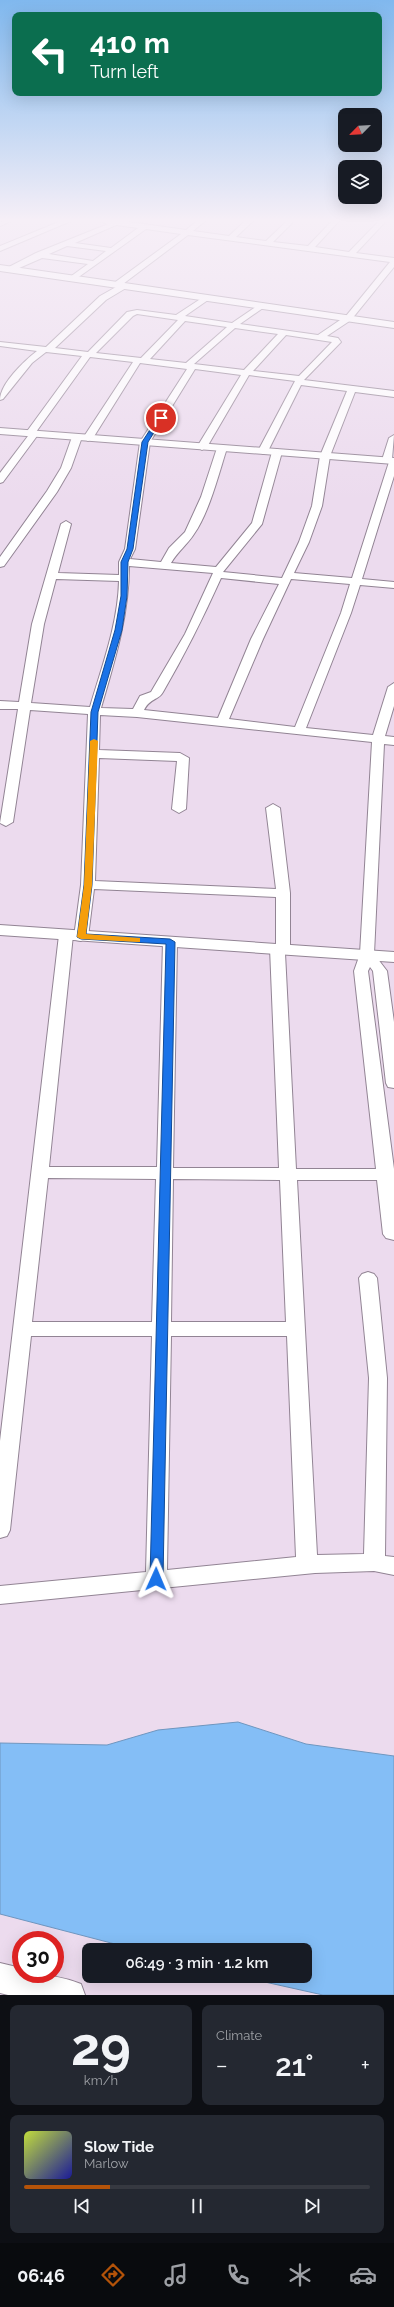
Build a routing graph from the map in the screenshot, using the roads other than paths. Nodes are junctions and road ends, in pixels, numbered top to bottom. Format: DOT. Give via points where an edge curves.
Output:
graph roads {
  1 [pos="85,314"];
  2 [pos="130,314"];
  3 [pos="158,314"];
  4 [pos="185,314"];
  5 [pos="248,314"];
  6 [pos="319,314"];
  7 [pos="350,314"];
  8 [pos="181,317"];
  9 [pos="347,318"];
  10 [pos="234,324"];
  11 [pos="394,325"];
  12 [pos="285,332"];
  13 [pos="321,337"];
  14 [pos="0,344"];
  15 [pos="46,349"];
  16 [pos="89,354"];
  17 [pos="141,361"];
  18 [pos="189,367"];
  19 [pos="246,373"];
  20 [pos="299,381"];
  21 [pos="352,389"];
  22 [pos="394,394"];
  23 [pos="0,397"];
  24 [pos="0,431"];
  25 [pos="32,434"];
  26 [pos="82,438"];
  27 [pos="394,438"];
  28 [pos="145,442"];
  29 [pos="202,446"];
  30 [pos="222,448"];
  31 [pos="263,451"];
  32 [pos="277,452"];
  33 [pos="324,456"];
  34 [pos="392,461"];
  35 [pos="0,480"];
  36 [pos="66,524"];
  37 [pos="124,562"];
  38 [pos="0,564"];
  39 [pos="166,565"];
  40 [pos="218,572"];
  41 [pos="51,576"];
  42 [pos="124,578"];
  43 [pos="286,579"];
  44 [pos="356,582"];
  45 [pos="394,585"];
  46 [pos="394,687"];
  47 [pos="0,705"];
  48 [pos="25,706"];
  49 [pos="94,712"];
  50 [pos="137,713"];
  51 [pos="222,722"];
  52 [pos="299,731"];
  53 [pos="378,739"];
  54 [pos="394,741"];
  55 [pos="94,754"];
  56 [pos="273,808"];
  57 [pos="179,809"];
  58 [pos="6,822"];
  59 [pos="88,885"];
  60 [pos="283,893"];
  61 [pos="0,930"];
  62 [pos="74,936"];
  63 [pos="170,942"];
  64 [pos="280,948"];
  65 [pos="367,954"];
  66 [pos="394,956"];
  67 [pos="394,1083"];
  68 [pos="40,1172"];
  69 [pos="165,1173"];
  70 [pos="288,1174"];
  71 [pos="390,1175"];
  72 [pos="394,1234"];
  73 [pos="368,1278"];
  74 [pos="162,1328"];
  75 [pos="22,1329"];
  76 [pos="295,1329"];
  77 [pos="0,1530"];
  78 [pos="307,1564"];
  79 [pos="384,1564"];
  80 [pos="156,1579"];
  81 [pos="0,1595"];
  82 [pos="0,1978"];
  83 [pos="70,1995"];
  1 -- 15 [label="street"];
  2 -- 16 [label="street"];
  3 -- 8 [label="street"];
  4 -- 8 [label="street"];
  5 -- 10 [label="street"];
  6 -- 9 [label="street"];
  7 -- 9 [label="street"];
  8 -- 10 [label="street"];
  8 -- 17 [label="street"];
  9 -- 11 [label="street"];
  9 -- 13 [label="street"];
  10 -- 12 [label="street"];
  10 -- 18 [label="street"];
  12 -- 13 [label="street"];
  12 -- 19 [label="street"];
  13 -- 20 [label="street" via="333,338 337,342"];
  14 -- 15 [label="street"];
  15 -- 16 [label="street"];
  15 -- 23 [label="street" via="29,361"];
  16 -- 17 [label="street"];
  16 -- 25 [label="street"];
  17 -- 18 [label="street"];
  17 -- 26 [label="street"];
  18 -- 19 [label="street"];
  18 -- 28 [label="street"];
  19 -- 20 [label="street"];
  19 -- 29 [label="street"];
  20 -- 21 [label="street"];
  20 -- 31 [label="street"];
  21 -- 22 [label="street"];
  21 -- 33 [label="street"];
  24 -- 25 [label="street"];
  25 -- 26 [label="street"];
  25 -- 35 [label="street"];
  26 -- 28 [label="street"];
  26 -- 38 [label="street" via="52,492"];
  27 -- 34 [label="street"];
  28 -- 29 [label="street"];
  28 -- 37 [label="street" via="130,549"];
  29 -- 30 [label="street"];
  30 -- 31 [label="street"];
  30 -- 39 [label="street" via="206,497 190,533 173,550"];
  31 -- 32 [label="street"];
  32 -- 33 [label="street"];
  32 -- 40 [label="street" via="257,524"];
  33 -- 34 [label="street"];
  33 -- 43 [label="street" via="317,506 304,542"];
  34 -- 44 [label="street"];
  36 -- 41 [label="street"];
  37 -- 39 [label="street"];
  37 -- 42 [label="street"];
  39 -- 40 [label="street"];
  40 -- 43 [label="street"];
  40 -- 50 [label="street" via="191,634 156,694 144,698"];
  41 -- 42 [label="street"];
  41 -- 48 [label="street" via="38,624"];
  42 -- 49 [label="street" via="118,630"];
  43 -- 44 [label="street"];
  43 -- 51 [label="street"];
  44 -- 45 [label="street"];
  44 -- 52 [label="street" via="339,633"];
  46 -- 53 [label="street"];
  47 -- 48 [label="street"];
  48 -- 49 [label="street" via="63,707"];
  48 -- 58 [label="street"];
  49 -- 50 [label="street"];
  49 -- 55 [label="street"];
  50 -- 51 [label="street"];
  51 -- 52 [label="street"];
  52 -- 53 [label="street"];
  53 -- 54 [label="street"];
  53 -- 65 [label="street"];
  55 -- 57 [label="street" via="180,756 183,758"];
  55 -- 59 [label="street"];
  56 -- 60 [label="street"];
  59 -- 60 [label="street"];
  59 -- 62 [label="street"];
  60 -- 64 [label="street"];
  61 -- 62 [label="street"];
  62 -- 63 [label="street"];
  62 -- 68 [label="street"];
  63 -- 64 [label="street"];
  63 -- 69 [label="street"];
  64 -- 65 [label="street"];
  64 -- 70 [label="street"];
  65 -- 66 [label="street"];
  65 -- 67 [label="street" via="380,970"];
  65 -- 71 [label="street" via="361,971"];
  68 -- 69 [label="street"];
  68 -- 75 [label="street"];
  69 -- 70 [label="street"];
  69 -- 74 [label="street"];
  70 -- 71 [label="street"];
  70 -- 76 [label="street"];
  71 -- 72 [label="street"];
  73 -- 79 [label="street" via="378,1378"];
  74 -- 75 [label="street"];
  74 -- 76 [label="street"];
  74 -- 80 [label="street"];
  75 -- 77 [label="street"];
  76 -- 78 [label="street"];
  78 -- 79 [label="street"];
  78 -- 80 [label="street"];
  80 -- 81 [label="street"];
  82 -- 83 [label="street"];
}
